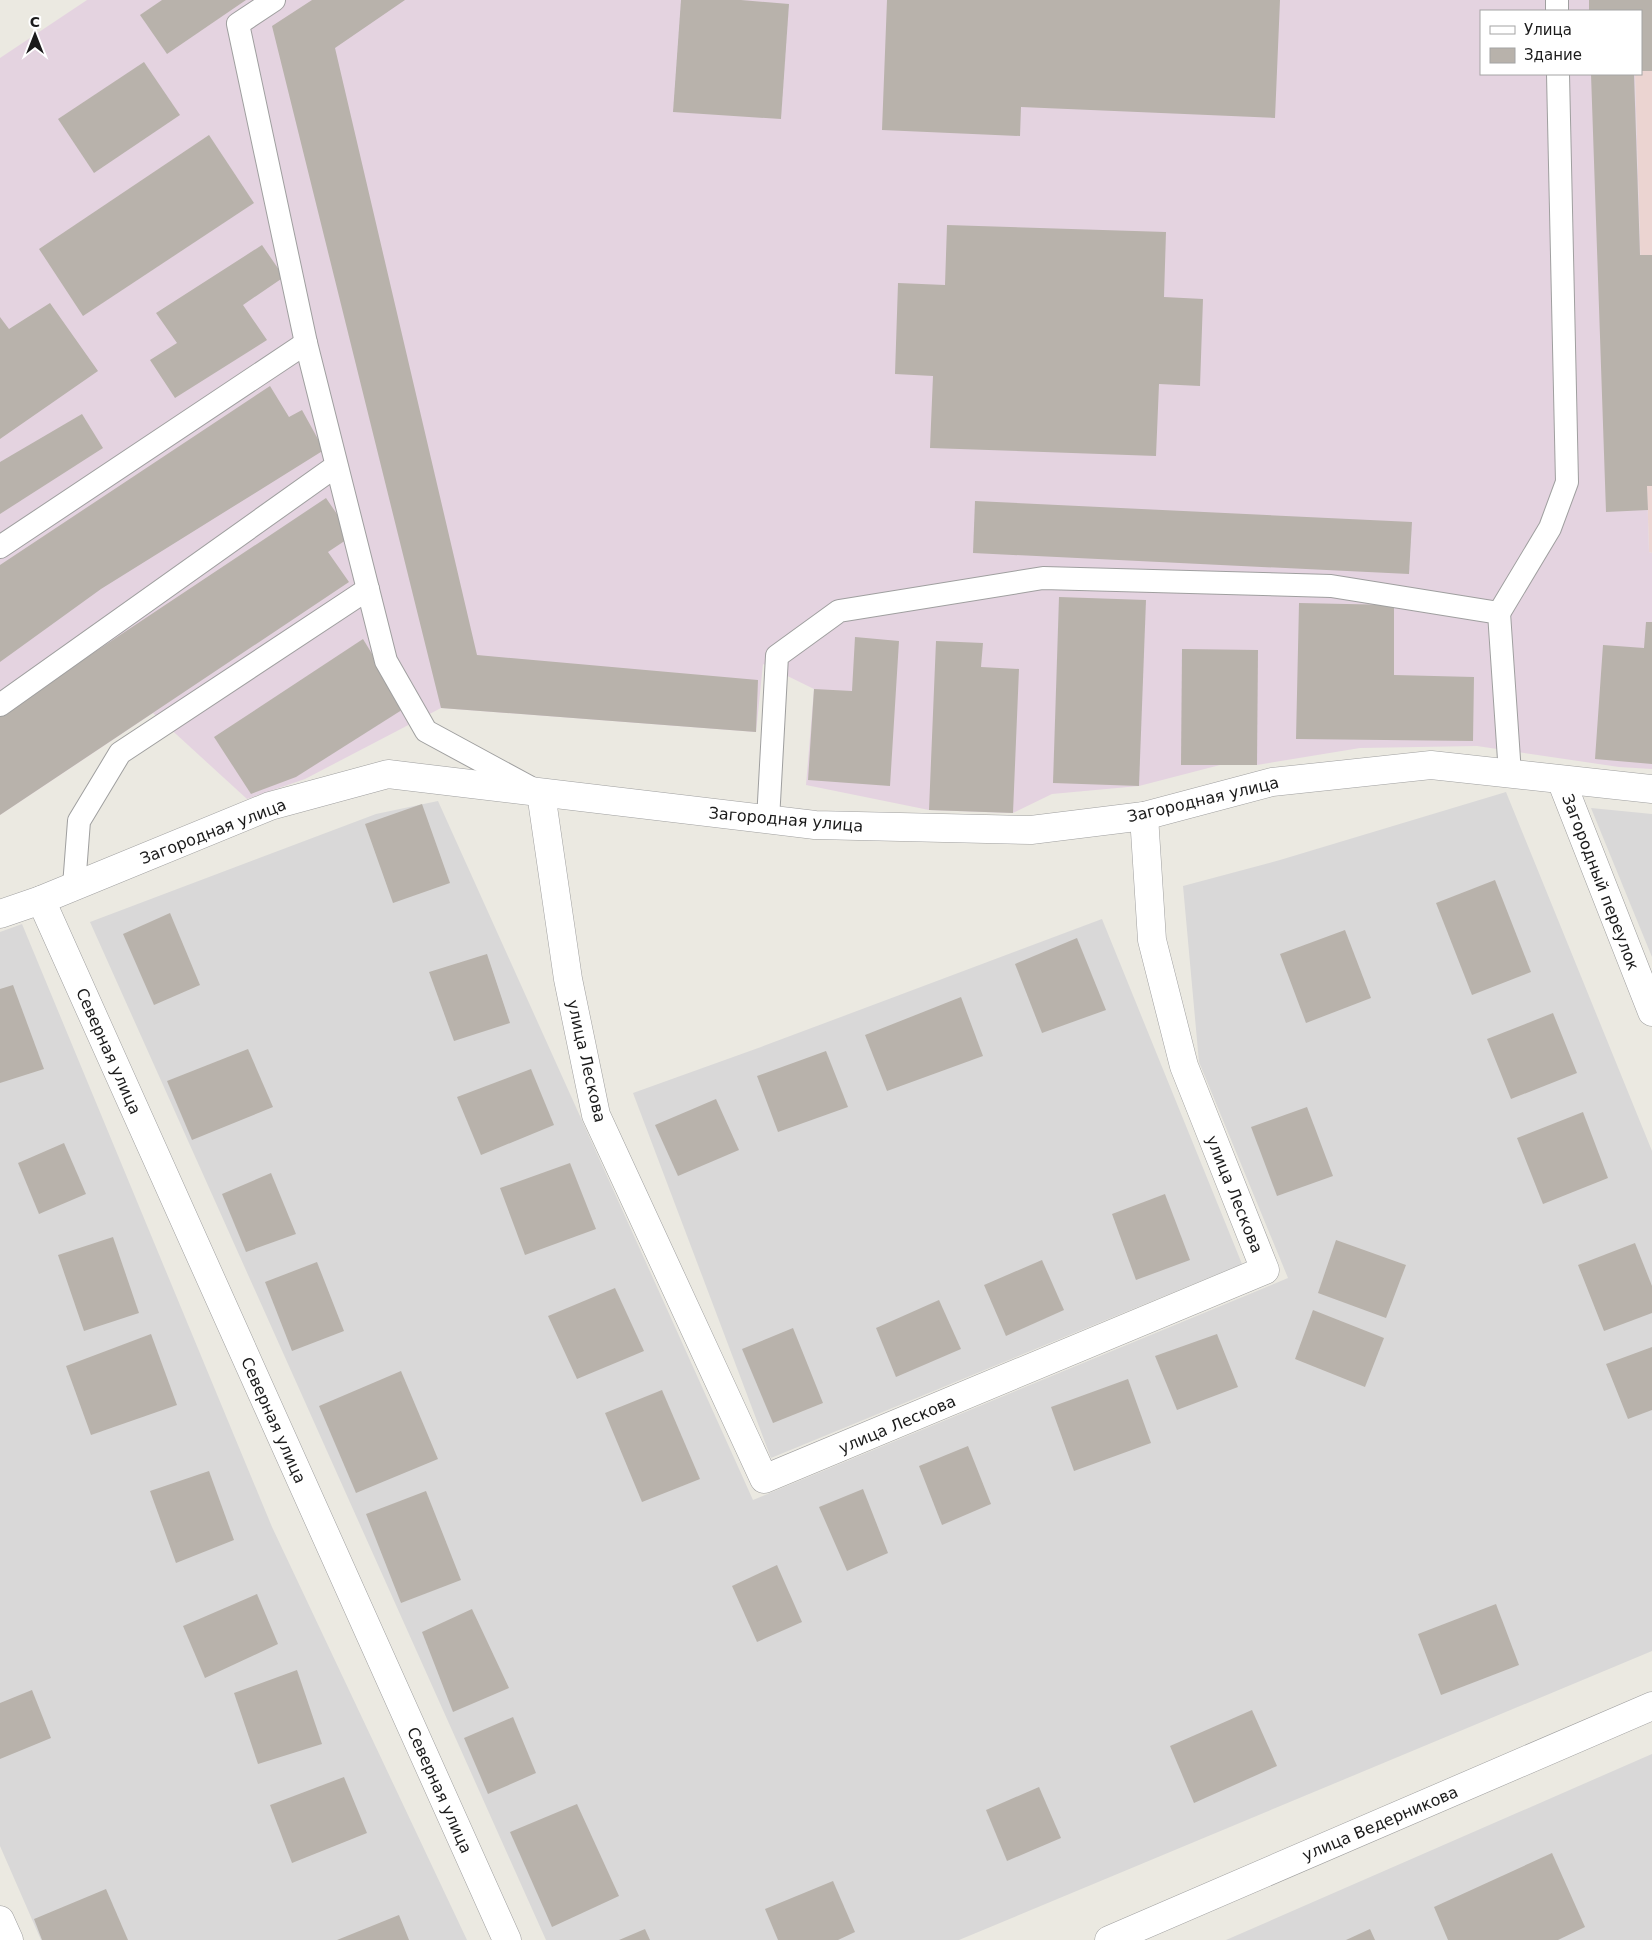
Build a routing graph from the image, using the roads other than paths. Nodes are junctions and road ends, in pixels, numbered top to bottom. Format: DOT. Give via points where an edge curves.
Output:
graph roads {
  1 [pos="274,0"];
  2 [pos="1558,75"];
  3 [pos="306,344"];
  4 [pos="336,466"];
  5 [pos="0,547"];
  6 [pos="368,588"];
  7 [pos="1499,613"];
  8 [pos="0,705"];
  9 [pos="1510,774"];
  10 [pos="1561,780"];
  11 [pos="1652,789"];
  12 [pos="541,793"];
  13 [pos="1144,816"];
  14 [pos="768,820"];
  15 [pos="74,886"];
  16 [pos="41,900"];
  17 [pos="0,914"];
  18 [pos="1652,1012"];
  19 [pos="1652,1706"];
  20 [pos="0,1920"];
  21 [pos="9,1940"];
  22 [pos="507,1940"];
  23 [pos="1109,1940"];
  1 -- 3 [label="lane" via="238,24"];
  2 -- 7 [label="lane" via="1567,482 1550,528"];
  3 -- 4 [label="lane"];
  3 -- 5 [label="lane"];
  4 -- 6 [label="lane"];
  4 -- 8 [label="lane"];
  6 -- 12 [label="lane" via="386,661 426,731"];
  6 -- 15 [label="lane" via="120,753 79,821"];
  7 -- 9 [label="lane"];
  7 -- 14 [label="lane" via="1331,586 1043,578 839,611 778,656"];
  9 -- 10 [label="street, Загородная улица"];
  9 -- 13 [label="street, Загородная улица" via="1431,766 1272,782"];
  10 -- 11 [label="street, Загородная улица"];
  10 -- 18 [label="street, Загородный переулок"];
  12 -- 13 [label="street, улица Лескова" via="568,979 596,1115 764,1479 1265,1270 1184,1066 1152,940"];
  12 -- 14 [label="street, Загородная улица"];
  12 -- 15 [label="street, Загородная улица" via="388,774 270,806"];
  13 -- 14 [label="street, Загородная улица" via="1031,830 815,825"];
  15 -- 16 [label="street, Загородная улица"];
  16 -- 17 [label="street, Загородная улица"];
  16 -- 22 [label="street, Северная улица"];
  19 -- 23 [label="street, улица Ведерникова"];
  20 -- 21 [label="street"];
}
